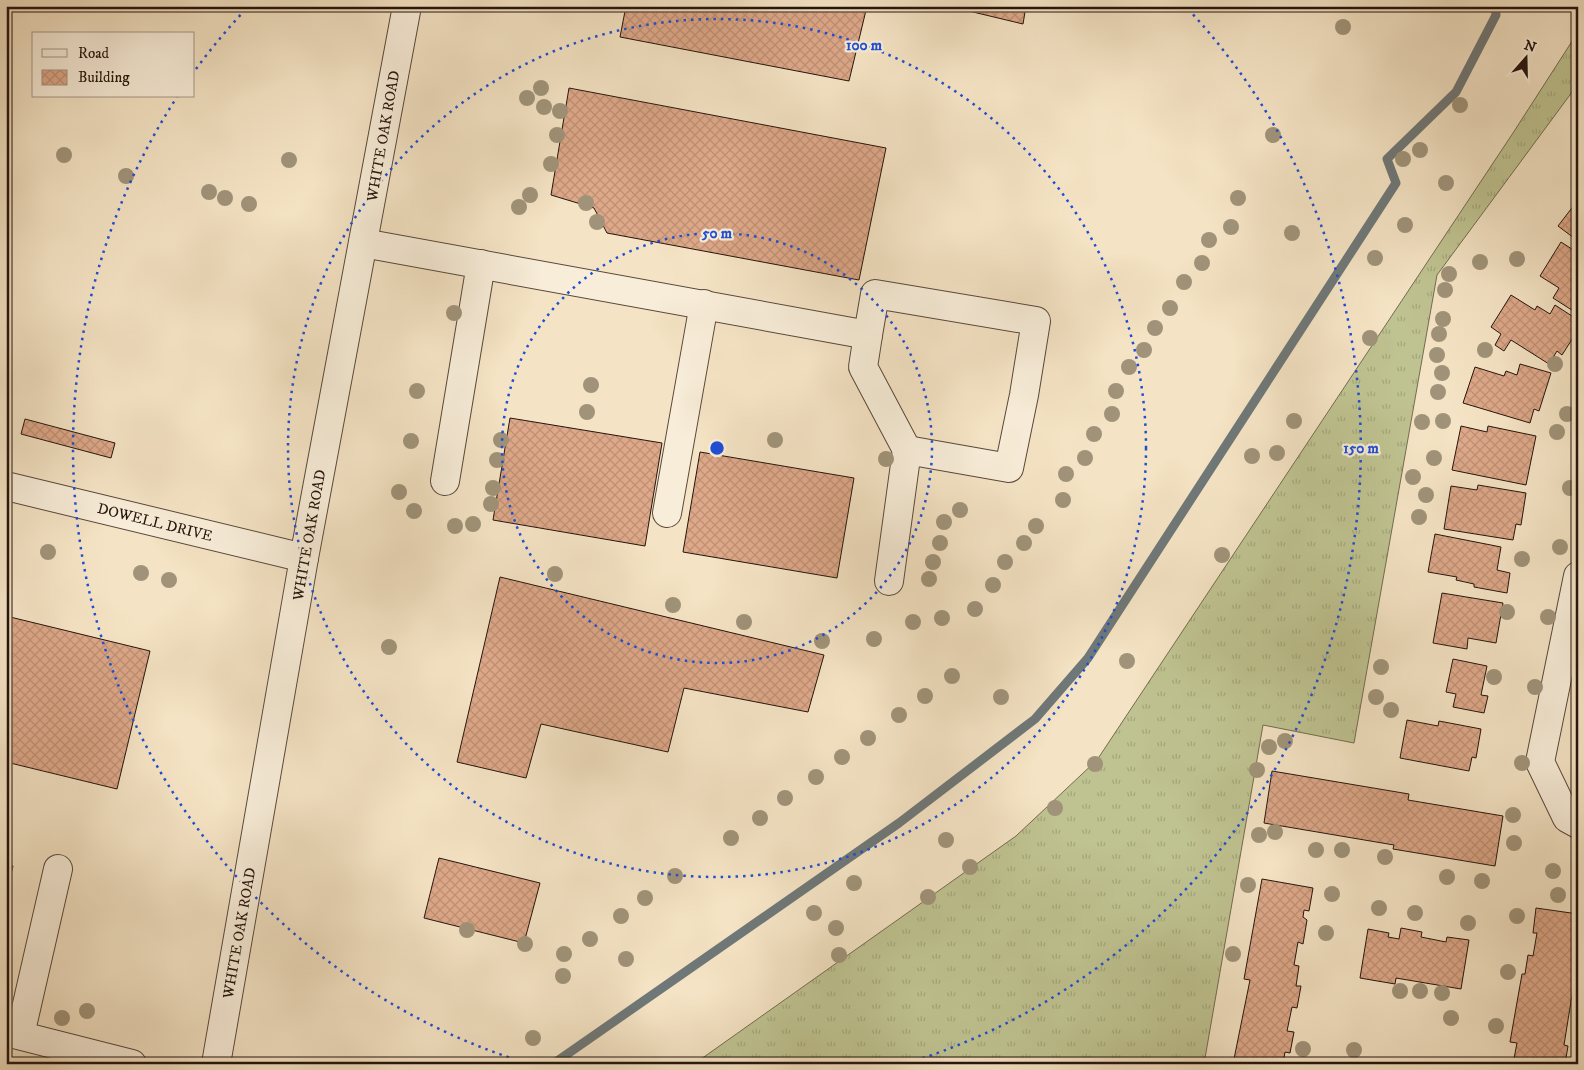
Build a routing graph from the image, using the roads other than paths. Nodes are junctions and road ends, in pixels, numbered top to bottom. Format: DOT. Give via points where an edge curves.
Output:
graph roads {
  1 [pos="407,6"];
  2 [pos="363,243"];
  3 [pos="482,264"];
  4 [pos="704,304"];
  5 [pos="868,335"];
  6 [pos="907,450"];
  7 [pos="445,482"];
  8 [pos="6,486"];
  9 [pos="667,513"];
  10 [pos="304,558"];
  11 [pos="1578,576"];
  12 [pos="889,581"];
  13 [pos="1578,824"];
  14 [pos="58,869"];
  15 [pos="13,1034"];
  16 [pos="132,1064"];
  17 [pos="216,1064"];
  1 -- 2 [label="street, WHITE OAK ROAD"];
  2 -- 3 [label="street"];
  2 -- 10 [label="street, WHITE OAK ROAD"];
  3 -- 4 [label="street"];
  3 -- 7 [label="street"];
  4 -- 5 [label="street"];
  4 -- 9 [label="street"];
  5 -- 6 [label="street" via="863,367"];
  5 -- 6 [label="street" via="875,294 1036,321 1009,468"];
  6 -- 12 [label="street"];
  8 -- 10 [label="street, DOWELL DRIVE"];
  10 -- 17 [label="street, WHITE OAK ROAD"];
  11 -- 13 [label="street" via="1540,762 1567,818"];
  14 -- 15 [label="street"];
  15 -- 16 [label="street"];
}
